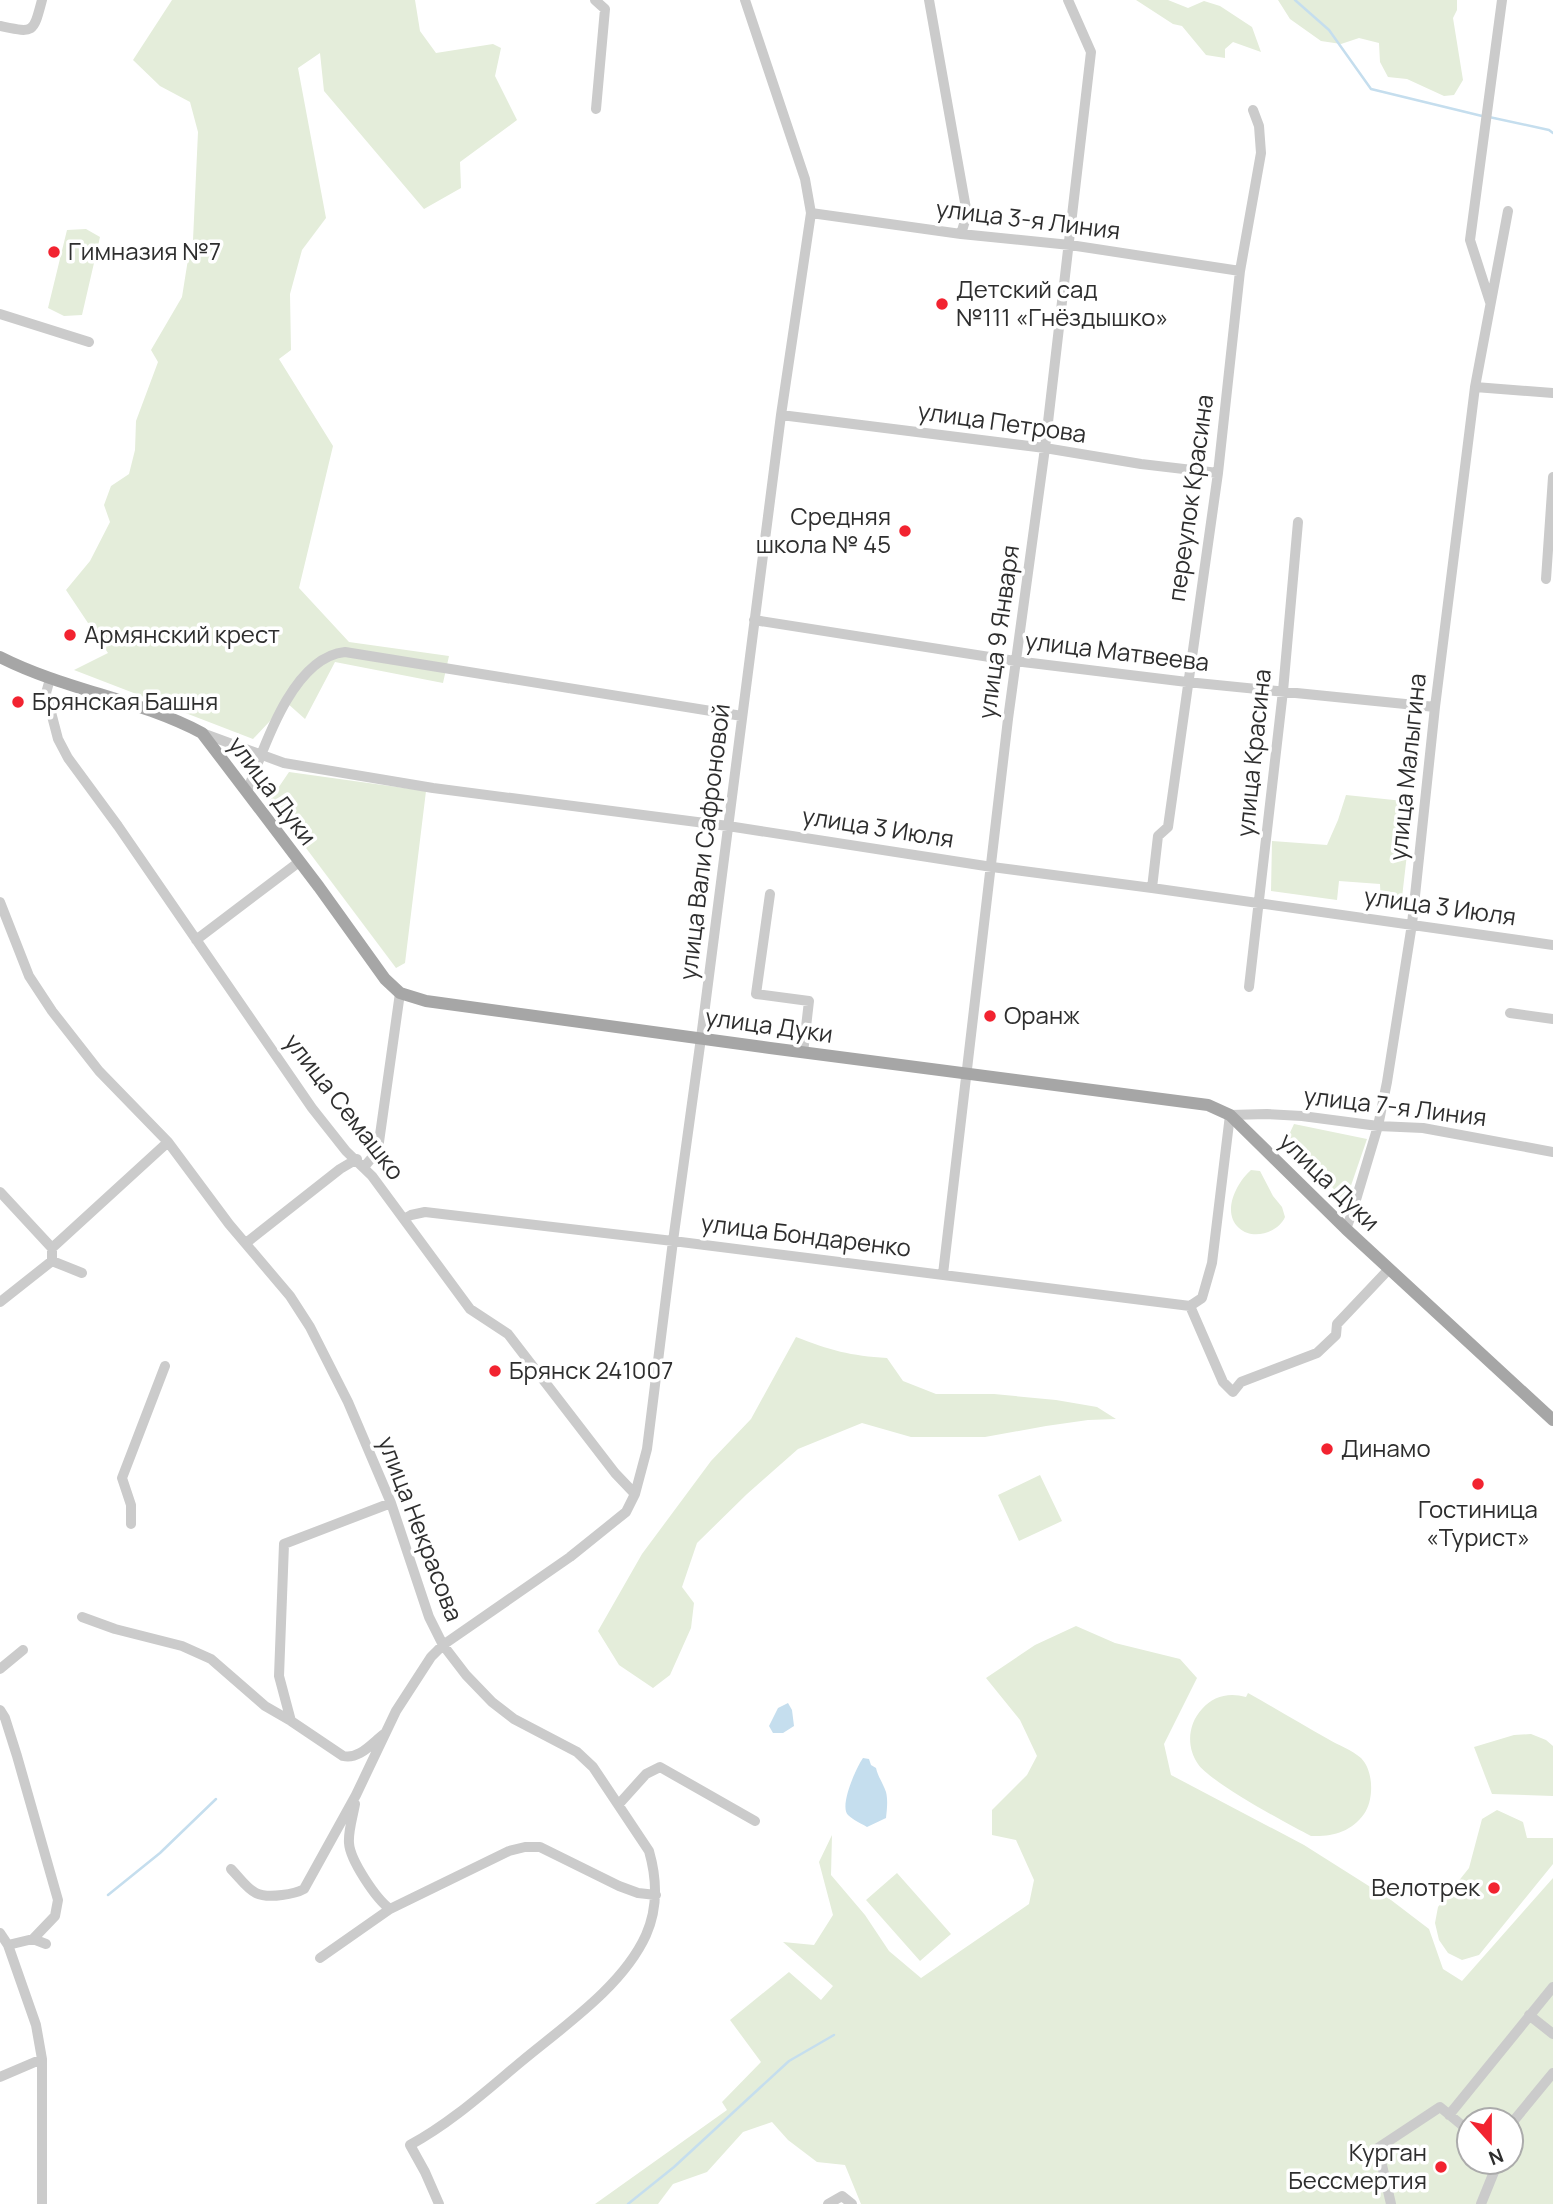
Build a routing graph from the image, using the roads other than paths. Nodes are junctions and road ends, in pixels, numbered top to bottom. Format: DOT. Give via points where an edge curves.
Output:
graph roads {
  1 [pos="42,0"];
  2 [pos="595,0"];
  3 [pos="745,0"];
  4 [pos="929,0"];
  5 [pos="1068,0"];
  6 [pos="1502,0"];
  7 [pos="0,26"];
  8 [pos="596,108"];
  9 [pos="1253,110"];
  10 [pos="1508,211"];
  11 [pos="811,213"];
  12 [pos="961,234"];
  13 [pos="1070,244"];
  14 [pos="1240,271"];
  15 [pos="1491,304"];
  16 [pos="0,314"];
  17 [pos="89,342"];
  18 [pos="1475,387"];
  19 [pos="1553,393"];
  20 [pos="781,415"];
  21 [pos="1045,448"];
  22 [pos="1218,473"];
  23 [pos="1553,477"];
  24 [pos="1298,522"];
  25 [pos="1546,579"];
  26 [pos="754,620"];
  27 [pos="0,657"];
  28 [pos="1015,661"];
  29 [pos="50,679"];
  30 [pos="1188,681"];
  31 [pos="1283,691"];
  32 [pos="1435,707"];
  33 [pos="742,716"];
  34 [pos="202,733"];
  35 [pos="261,755"];
  36 [pos="247,792"];
  37 [pos="728,826"];
  38 [pos="299,862"];
  39 [pos="992,867"];
  40 [pos="1152,888"];
  41 [pos="770,894"];
  42 [pos="0,902"];
  43 [pos="1258,903"];
  44 [pos="1412,924"];
  45 [pos="196,940"];
  46 [pos="1553,945"];
  47 [pos="1249,988"];
  48 [pos="400,993"];
  49 [pos="1510,1013"];
  50 [pos="1553,1019"];
  51 [pos="701,1038"];
  52 [pos="803,1053"];
  53 [pos="965,1074"];
  54 [pos="1230,1115"];
  55 [pos="1378,1126"];
  56 [pos="168,1142"];
  57 [pos="1553,1152"];
  58 [pos="360,1163"];
  59 [pos="0,1192"];
  60 [pos="404,1219"];
  61 [pos="1346,1229"];
  62 [pos="673,1241"];
  63 [pos="246,1243"];
  64 [pos="52,1248"];
  65 [pos="52,1261"];
  66 [pos="1389,1269"];
  67 [pos="82,1273"];
  68 [pos="943,1274"];
  69 [pos="0,1302"];
  70 [pos="1190,1306"];
  71 [pos="165,1366"];
  72 [pos="1553,1420"];
  73 [pos="635,1494"];
  74 [pos="391,1503"];
  75 [pos="131,1524"];
  76 [pos="82,1617"];
  77 [pos="443,1645"];
  78 [pos="23,1650"];
  79 [pos="1,1668"];
  80 [pos="0,1710"];
  81 [pos="291,1721"];
  82 [pos="385,1732"];
  83 [pos="356,1796"];
  84 [pos="619,1804"];
  85 [pos="755,1821"];
  86 [pos="231,1869"];
  87 [pos="656,1895"];
  88 [pos="390,1909"];
  89 [pos="0,1933"];
  90 [pos="33,1940"];
  91 [pos="46,1944"];
  92 [pos="8,1945"];
  93 [pos="320,1958"];
  94 [pos="1553,1987"];
  95 [pos="1529,2015"];
  96 [pos="1553,2033"];
  97 [pos="42,2059"];
  98 [pos="1553,2073"];
  99 [pos="0,2077"];
  100 [pos="1525,2107"];
  101 [pos="1449,2115"];
  102 [pos="1455,2121"];
  103 [pos="1493,2176"];
  104 [pos="42,2204"];
  105 [pos="439,2204"];
  106 [pos="828,2204"];
  107 [pos="852,2204"];
  108 [pos="1391,2204"];
  109 [pos="1481,2204"];
  1 -- 7 [label="street" via="36,26 30,30"];
  2 -- 8 [label="street" via="605,9"];
  3 -- 11 [label="street, улица Вали Сафроновой" via="805,179"];
  4 -- 12 [label="street" via="967,214"];
  5 -- 13 [label="street, улица 9 Января" via="1091,51"];
  6 -- 15 [label="street, улица Малыгина" via="1470,240"];
  9 -- 14 [label="street, переулок Красина" via="1261,153"];
  10 -- 15 [label="street, улица Малыгина"];
  11 -- 12 [label="street, улица 3-я Линия"];
  11 -- 20 [label="street, улица Вали Сафроновой"];
  12 -- 13 [label="street, улица 3-я Линия"];
  13 -- 14 [label="street, улица 3-я Линия"];
  13 -- 21 [label="street, улица 9 Января"];
  14 -- 22 [label="street, переулок Красина"];
  15 -- 18 [label="street, улица Малыгина"];
  16 -- 17 [label="street"];
  18 -- 19 [label="street"];
  18 -- 32 [label="street, улица Малыгина"];
  20 -- 21 [label="street, улица Петрова"];
  20 -- 26 [label="street, улица Вали Сафроновой"];
  21 -- 22 [label="street, улица Петрова"];
  21 -- 28 [label="street, улица 9 Января"];
  22 -- 30 [label="street, переулок Красина"];
  23 -- 25 [label="street"];
  24 -- 31 [label="street, улица Красина"];
  26 -- 28 [label="street, улица Матвеева"];
  26 -- 33 [label="street, улица Вали Сафроновой"];
  27 -- 29 [label="main road, улица Дуки"];
  28 -- 30 [label="street, улица Матвеева"];
  28 -- 39 [label="street, улица 9 Января"];
  29 -- 34 [label="main road, улица Дуки" via="177,719"];
  29 -- 45 [label="street, улица Семашко" via="46,693 68,758"];
  30 -- 31 [label="street, улица Матвеева"];
  30 -- 40 [label="street, переулок Красина" via="1168,827 1158,836"];
  31 -- 32 [label="street, улица Матвеева"];
  31 -- 43 [label="street, улица Красина"];
  32 -- 44 [label="street, улица Малыгина"];
  33 -- 35 [label="street" via="345,652 326,658 304,676"];
  33 -- 37 [label="street, улица Вали Сафроновой"];
  34 -- 35 [label="street, улица 3 Июля"];
  34 -- 36 [label="main road, улица Дуки"];
  35 -- 36 [label="street"];
  35 -- 37 [label="street, улица 3 Июля" via="284,763 433,788"];
  36 -- 38 [label="main road, улица Дуки"];
  37 -- 39 [label="street, улица 3 Июля"];
  37 -- 51 [label="street, улица Вали Сафроновой"];
  38 -- 45 [label="street"];
  38 -- 48 [label="main road, улица Дуки"];
  39 -- 40 [label="street, улица 3 Июля"];
  39 -- 53 [label="street, улица 9 Января"];
  40 -- 43 [label="street, улица 3 Июля"];
  41 -- 52 [label="street" via="756,994 809,1001"];
  42 -- 56 [label="street, улица Некрасова" via="29,976 52,1011 99,1071"];
  43 -- 44 [label="street, улица 3 Июля"];
  43 -- 47 [label="street, улица Красина"];
  44 -- 46 [label="street, улица 3 Июля"];
  44 -- 55 [label="street, улица Малыгина"];
  45 -- 58 [label="street, улица Семашко" via="312,1108"];
  48 -- 51 [label="main road, улица Дуки" via="426,1001"];
  48 -- 58 [label="street" via="379,1142 376,1153"];
  49 -- 50 [label="street"];
  51 -- 52 [label="main road, улица Дуки"];
  51 -- 62 [label="street, улица Вали Сафроновой"];
  52 -- 53 [label="main road, улица Дуки"];
  53 -- 54 [label="main road, улица Дуки" via="1208,1105"];
  53 -- 68 [label="street, улица 9 Января"];
  54 -- 55 [label="street, улица 7-я Линия" via="1302,1116"];
  54 -- 61 [label="main road, улица Дуки"];
  54 -- 70 [label="street" via="1212,1263 1202,1298"];
  55 -- 57 [label="street, улица 7-я Линия" via="1423,1128"];
  55 -- 61 [label="street, улица Малыгина"];
  56 -- 63 [label="street, улица Некрасова"];
  56 -- 64 [label="street"];
  58 -- 60 [label="street, улица Семашко"];
  58 -- 63 [label="street" via="340,1169"];
  59 -- 64 [label="street"];
  60 -- 62 [label="street, улица Бондаренко" via="425,1212"];
  60 -- 73 [label="street, улица Семашко" via="470,1309 508,1335"];
  61 -- 66 [label="main road, улица Дуки"];
  62 -- 68 [label="street, улица Бондаренко"];
  62 -- 73 [label="street, улица Вали Сафроновой" via="649,1439"];
  63 -- 74 [label="street, улица Некрасова" via="310,1327"];
  64 -- 65 [label="street"];
  65 -- 67 [label="street"];
  65 -- 69 [label="street"];
  66 -- 70 [label="street" via="1337,1324 1336,1335 1317,1353 1241,1382 1233,1392 1223,1382"];
  66 -- 72 [label="main road, улица Дуки"];
  68 -- 70 [label="street, улица Бондаренко"];
  71 -- 75 [label="street" via="122,1478 131,1505"];
  73 -- 77 [label="street, улица Вали Сафроновой" via="626,1512 570,1557"];
  74 -- 77 [label="street, улица Некрасова" via="429,1617"];
  74 -- 81 [label="street" via="284,1544 279,1676"];
  76 -- 81 [label="street" via="211,1658 265,1706"];
  77 -- 82 [label="street, улица Вали Сафроновой"];
  77 -- 84 [label="street, улица Некрасова" via="492,1702 577,1752"];
  78 -- 79 [label="street"];
  80 -- 90 [label="street" via="58,1900 55,1916"];
  81 -- 82 [label="street" via="348,1758"];
  82 -- 83 [label="street, улица Вали Сафроновой"];
  83 -- 86 [label="street" via="308,1884 299,1892 257,1895"];
  83 -- 88 [label="street" via="349,1847 373,1890"];
  84 -- 85 [label="street" via="646,1774 660,1767"];
  84 -- 87 [label="street, улица Некрасова" via="649,1852"];
  87 -- 88 [label="street" via="619,1886 540,1847 525,1847"];
  87 -- 105 [label="street, улица Некрасова" via="645,1938 621,1974 478,2097 410,2145"];
  88 -- 93 [label="street"];
  89 -- 92 [label="street"];
  90 -- 91 [label="street"];
  90 -- 92 [label="street"];
  92 -- 97 [label="street" via="36,2025"];
  94 -- 95 [label="street"];
  95 -- 96 [label="street"];
  95 -- 101 [label="street"];
  97 -- 99 [label="street"];
  97 -- 104 [label="street"];
  98 -- 100 [label="street"];
  101 -- 102 [label="street"];
  101 -- 108 [label="street" via="1440,2107 1378,2148"];
  103 -- 109 [label="street"];
  106 -- 107 [label="street" via="842,2196"];
}
